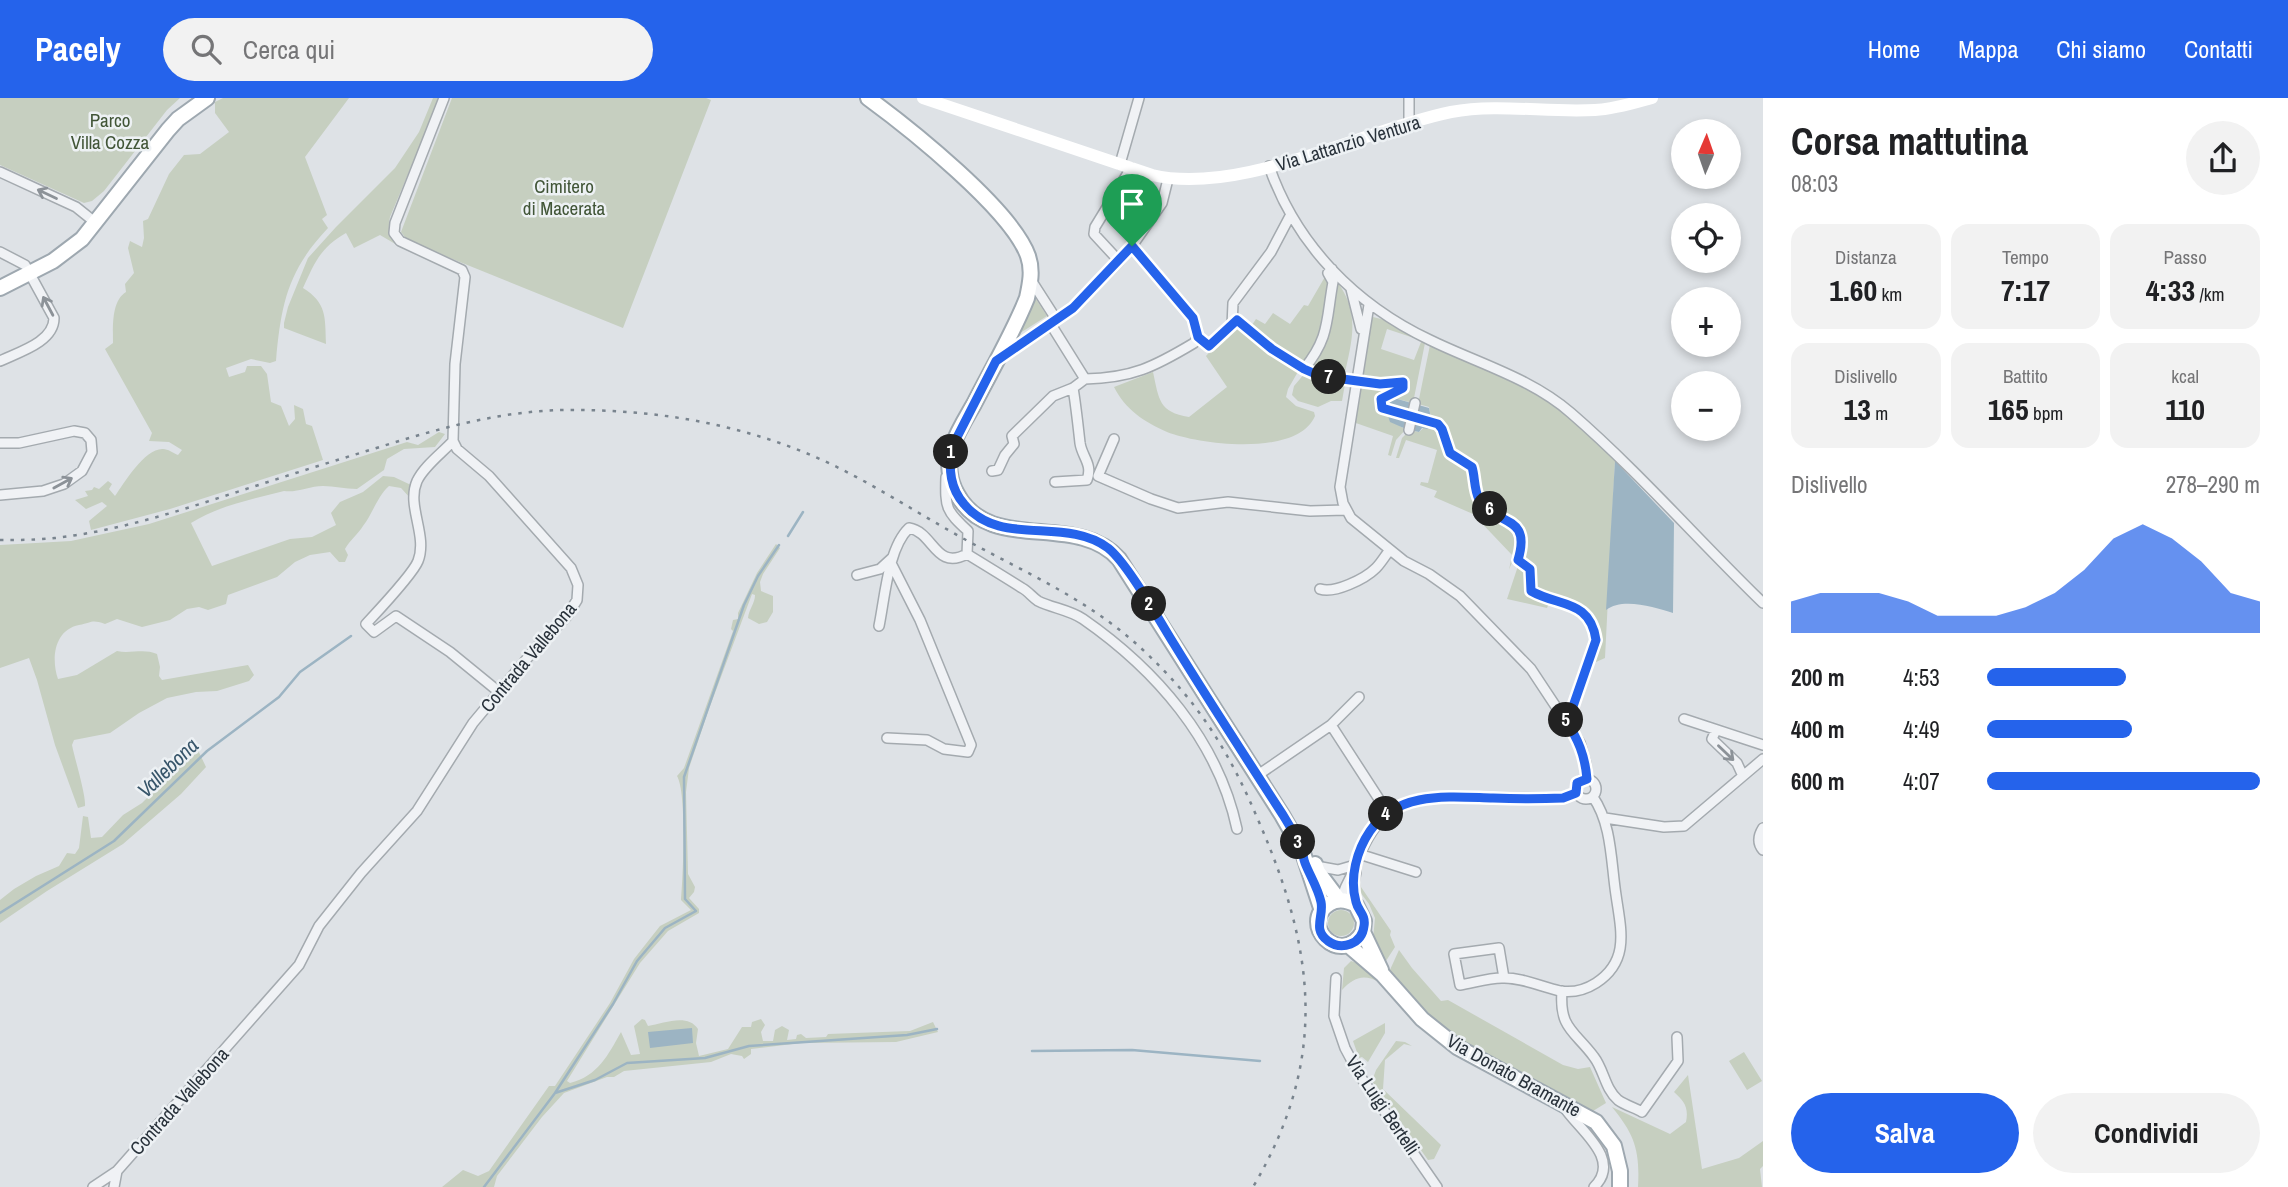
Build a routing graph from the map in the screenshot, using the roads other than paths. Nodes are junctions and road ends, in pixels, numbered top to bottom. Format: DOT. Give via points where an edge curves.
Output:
graph roads {
  1 [pos="195,98"];
  2 [pos="207,98"];
  3 [pos="444,98"];
  4 [pos="867,98"];
  5 [pos="922,98"];
  6 [pos="1139,98"];
  7 [pos="1409,98"];
  8 [pos="1652,98"];
  9 [pos="1409,123"];
  10 [pos="1126,166"];
  11 [pos="1269,166"];
  12 [pos="0,172"];
  13 [pos="1168,179"];
  14 [pos="1290,216"];
  15 [pos="95,219"];
  16 [pos="1132,246"];
  17 [pos="0,252"];
  18 [pos="1119,261"];
  19 [pos="1332,269"];
  20 [pos="30,273"];
  21 [pos="1031,280"];
  22 [pos="1351,287"];
  23 [pos="0,288"];
  24 [pos="1369,305"];
  25 [pos="1053,321"];
  26 [pos="1235,323"];
  27 [pos="1198,337"];
  28 [pos="1362,340"];
  29 [pos="0,361"];
  30 [pos="996,361"];
  31 [pos="1304,369"];
  32 [pos="1085,379"];
  33 [pos="1073,388"];
  34 [pos="1415,403"];
  35 [pos="1412,416"];
  36 [pos="1409,430"];
  37 [pos="1114,439"];
  38 [pos="453,441"];
  39 [pos="0,443"];
  40 [pos="950,462"];
  41 [pos="992,471"];
  42 [pos="1055,482"];
  43 [pos="0,495"];
  44 [pos="1345,510"];
  45 [pos="1390,551"];
  46 [pos="967,554"];
  47 [pos="892,562"];
  48 [pos="857,575"];
  49 [pos="1320,589"];
  50 [pos="1763,603"];
  51 [pos="879,626"];
  52 [pos="499,692"];
  53 [pos="1359,697"];
  54 [pos="1565,719"];
  55 [pos="1684,719"];
  56 [pos="1331,725"];
  57 [pos="1716,730"];
  58 [pos="887,738"];
  59 [pos="1763,746"];
  60 [pos="1763,760"];
  61 [pos="1258,775"];
  62 [pos="1743,776"];
  63 [pos="1587,779"];
  64 [pos="1576,793"];
  65 [pos="1593,797"];
  66 [pos="1388,813"];
  67 [pos="1605,818"];
  68 [pos="1237,828"];
  69 [pos="1763,828"];
  70 [pos="1302,850"];
  71 [pos="1763,850"];
  72 [pos="1359,854"];
  73 [pos="1355,865"];
  74 [pos="1316,866"];
  75 [pos="1416,872"];
  76 [pos="1346,902"];
  77 [pos="1322,911"];
  78 [pos="1363,932"];
  79 [pos="1348,945"];
  80 [pos="1383,975"];
  81 [pos="1336,978"];
  82 [pos="1504,978"];
  83 [pos="1563,991"];
  84 [pos="1677,1037"];
  85 [pos="1562,1102"];
  86 [pos="117,1171"];
  87 [pos="93,1187"];
  88 [pos="114,1187"];
  89 [pos="1437,1187"];
  90 [pos="1594,1187"];
  91 [pos="1620,1187"];
  1 -- 15 [label="main road" via="164,125"];
  2 -- 15 [label="main road" via="178,119"];
  3 -- 38 [label="street" via="394,233 400,241 462,270 466,277 455,364"];
  4 -- 21 [label="main road" via="960,175 1014,229 1029,259"];
  5 -- 10 [label="main road, Via Lattanzio Ventura"];
  6 -- 10 [label="street"];
  7 -- 9 [label="street"];
  8 -- 9 [label="main road, Via Lattanzio Ventura" via="1596,110 1453,112"];
  9 -- 11 [label="main road, Via Lattanzio Ventura"];
  10 -- 13 [label="main road, Via Lattanzio Ventura"];
  10 -- 18 [label="street" via="1094,234"];
  11 -- 13 [label="main road, Via Lattanzio Ventura" via="1221,177"];
  11 -- 14 [label="street"];
  15 -- 12 [label="street, one-way"];
  13 -- 16 [label="street" via="1163,203"];
  14 -- 19 [label="street"];
  14 -- 26 [label="street" via="1271,252 1233,303"];
  15 -- 20 [label="main road"];
  15 -- 20 [label="main road" via="82,239"];
  16 -- 18 [label="street"];
  16 -- 27 [label="street" via="1193,318"];
  17 -- 20 [label="street" via="19,261"];
  18 -- 25 [label="street" via="1073,308"];
  19 -- 22 [label="street"];
  19 -- 31 [label="street" via="1328,273 1333,282 1324,339"];
  20 -- 23 [label="main road"];
  29 -- 20 [label="street, one-way" via="44,338 54,325"];
  21 -- 25 [label="street"];
  21 -- 30 [label="main road" via="1019,317"];
  22 -- 24 [label="street"];
  22 -- 28 [label="street"];
  24 -- 28 [label="street"];
  24 -- 50 [label="street" via="1430,340 1543,393 1570,412"];
  25 -- 30 [label="street"];
  25 -- 32 [label="street"];
  26 -- 27 [label="street" via="1209,346"];
  26 -- 31 [label="street"];
  27 -- 32 [label="street" via="1156,366 1111,378"];
  28 -- 44 [label="street" via="1340,487"];
  30 -- 40 [label="main road" via="951,449"];
  31 -- 35 [label="street, bridge" via="1320,376 1380,384 1403,382 1403,388 1381,399 1380,405"];
  32 -- 33 [label="street"];
  33 -- 41 [label="street" via="1053,396 1012,436 1014,444 998,470"];
  33 -- 42 [label="street" via="1080,447 1090,471 1087,480"];
  34 -- 35 [label="street"];
  35 -- 36 [label="street"];
  35 -- 54 [label="street" via="1442,429 1450,453 1472,467 1477,497 1520,532 1523,541 1518,560 1530,569 1531,591 1583,612 1594,629 1596,640"];
  37 -- 44 [label="street" via="1098,475 1178,508 1228,502"];
  38 -- 52 [label="street, Contrada Vallebona" via="570,568 578,585 574,607"];
  38 -- 52 [label="street" via="417,482 414,505 421,545 417,563 366,624 374,632 396,616"];
  43 -- 39 [label="street, one-way" via="64,484 82,471 92,452 91,440 74,431"];
  40 -- 46 [label="street" via="946,478 949,513 968,531"];
  40 -- 61 [label="main road, Via Donato Bramante" via="959,498 985,521 1084,537 1111,550"];
  44 -- 45 [label="street"];
  45 -- 49 [label="street" via="1368,575 1335,589"];
  45 -- 54 [label="street" via="1460,596 1531,669"];
  46 -- 47 [label="street" via="949,559 940,555 918,530 909,528"];
  46 -- 68 [label="street" via="1036,600 1079,617 1136,659 1173,698 1196,733 1231,799"];
  47 -- 48 [label="street"];
  47 -- 51 [label="street"];
  47 -- 58 [label="street" via="971,745 968,752 944,749 927,740"];
  52 -- 86 [label="street, Contrada Vallebona" via="473,723 417,811 319,926 299,965"];
  53 -- 56 [label="street"];
  54 -- 63 [label="street" via="1580,743"];
  55 -- 57 [label="street"];
  56 -- 61 [label="street"];
  56 -- 66 [label="street"];
  57 -- 59 [label="street"];
  57 -- 62 [label="street, one-way" via="1712,739"];
  60 -- 62 [label="street"];
  61 -- 70 [label="main road, Via Donato Bramante"];
  62 -- 67 [label="street" via="1684,825 1664,827"];
  63 -- 64 [label="street" via="1577,783"];
  63 -- 65 [label="street" via="1595,786"];
  64 -- 65 [label="street" via="1584,799"];
  64 -- 66 [label="street" via="1563,798 1434,797"];
  65 -- 67 [label="street"];
  66 -- 72 [label="street" via="1371,830"];
  67 -- 83 [label="street" via="1621,928 1619,955 1615,966 1599,981 1588,988"];
  69 -- 71 [label="street" via="1758,837"];
  70 -- 74 [label="main road, Via Donato Bramante"];
  70 -- 77 [label="main road, Via Donato Bramante"];
  72 -- 73 [label="street"];
  72 -- 75 [label="street"];
  73 -- 74 [label="street" via="1338,870"];
  73 -- 76 [label="street"];
  73 -- 76 [label="street" via="1342,891"];
  74 -- 76 [label="main road, Via Donato Bramante"];
  76 -- 77 [label="main road" via="1326,905"];
  76 -- 78 [label="main road, Via Donato Bramante" via="1364,920"];
  77 -- 79 [label="main road, Via Donato Bramante" via="1318,924 1323,937 1334,945"];
  78 -- 79 [label="main road"];
  78 -- 80 [label="main road, Via Donato Bramante"];
  79 -- 80 [label="main road, Via Donato Bramante"];
  80 -- 85 [label="main road, Via Donato Bramante" via="1422,1019 1457,1046"];
  81 -- 89 [label="street, Via Luigi Bertelli" via="1335,1016 1345,1048"];
  82 -- 82 [label="street" via="1460,985 1454,954 1499,948"];
  82 -- 83 [label="street"];
  83 -- 84 [label="street" via="1566,1026 1595,1058 1619,1101 1643,1112 1678,1061"];
  85 -- 90 [label="street" via="1593,1140 1604,1163"];
  85 -- 91 [label="main road, Via Donato Bramante" via="1596,1122 1608,1136 1618,1158"];
  86 -- 87 [label="street"];
  86 -- 88 [label="street, Contrada Vallebona"];
}
